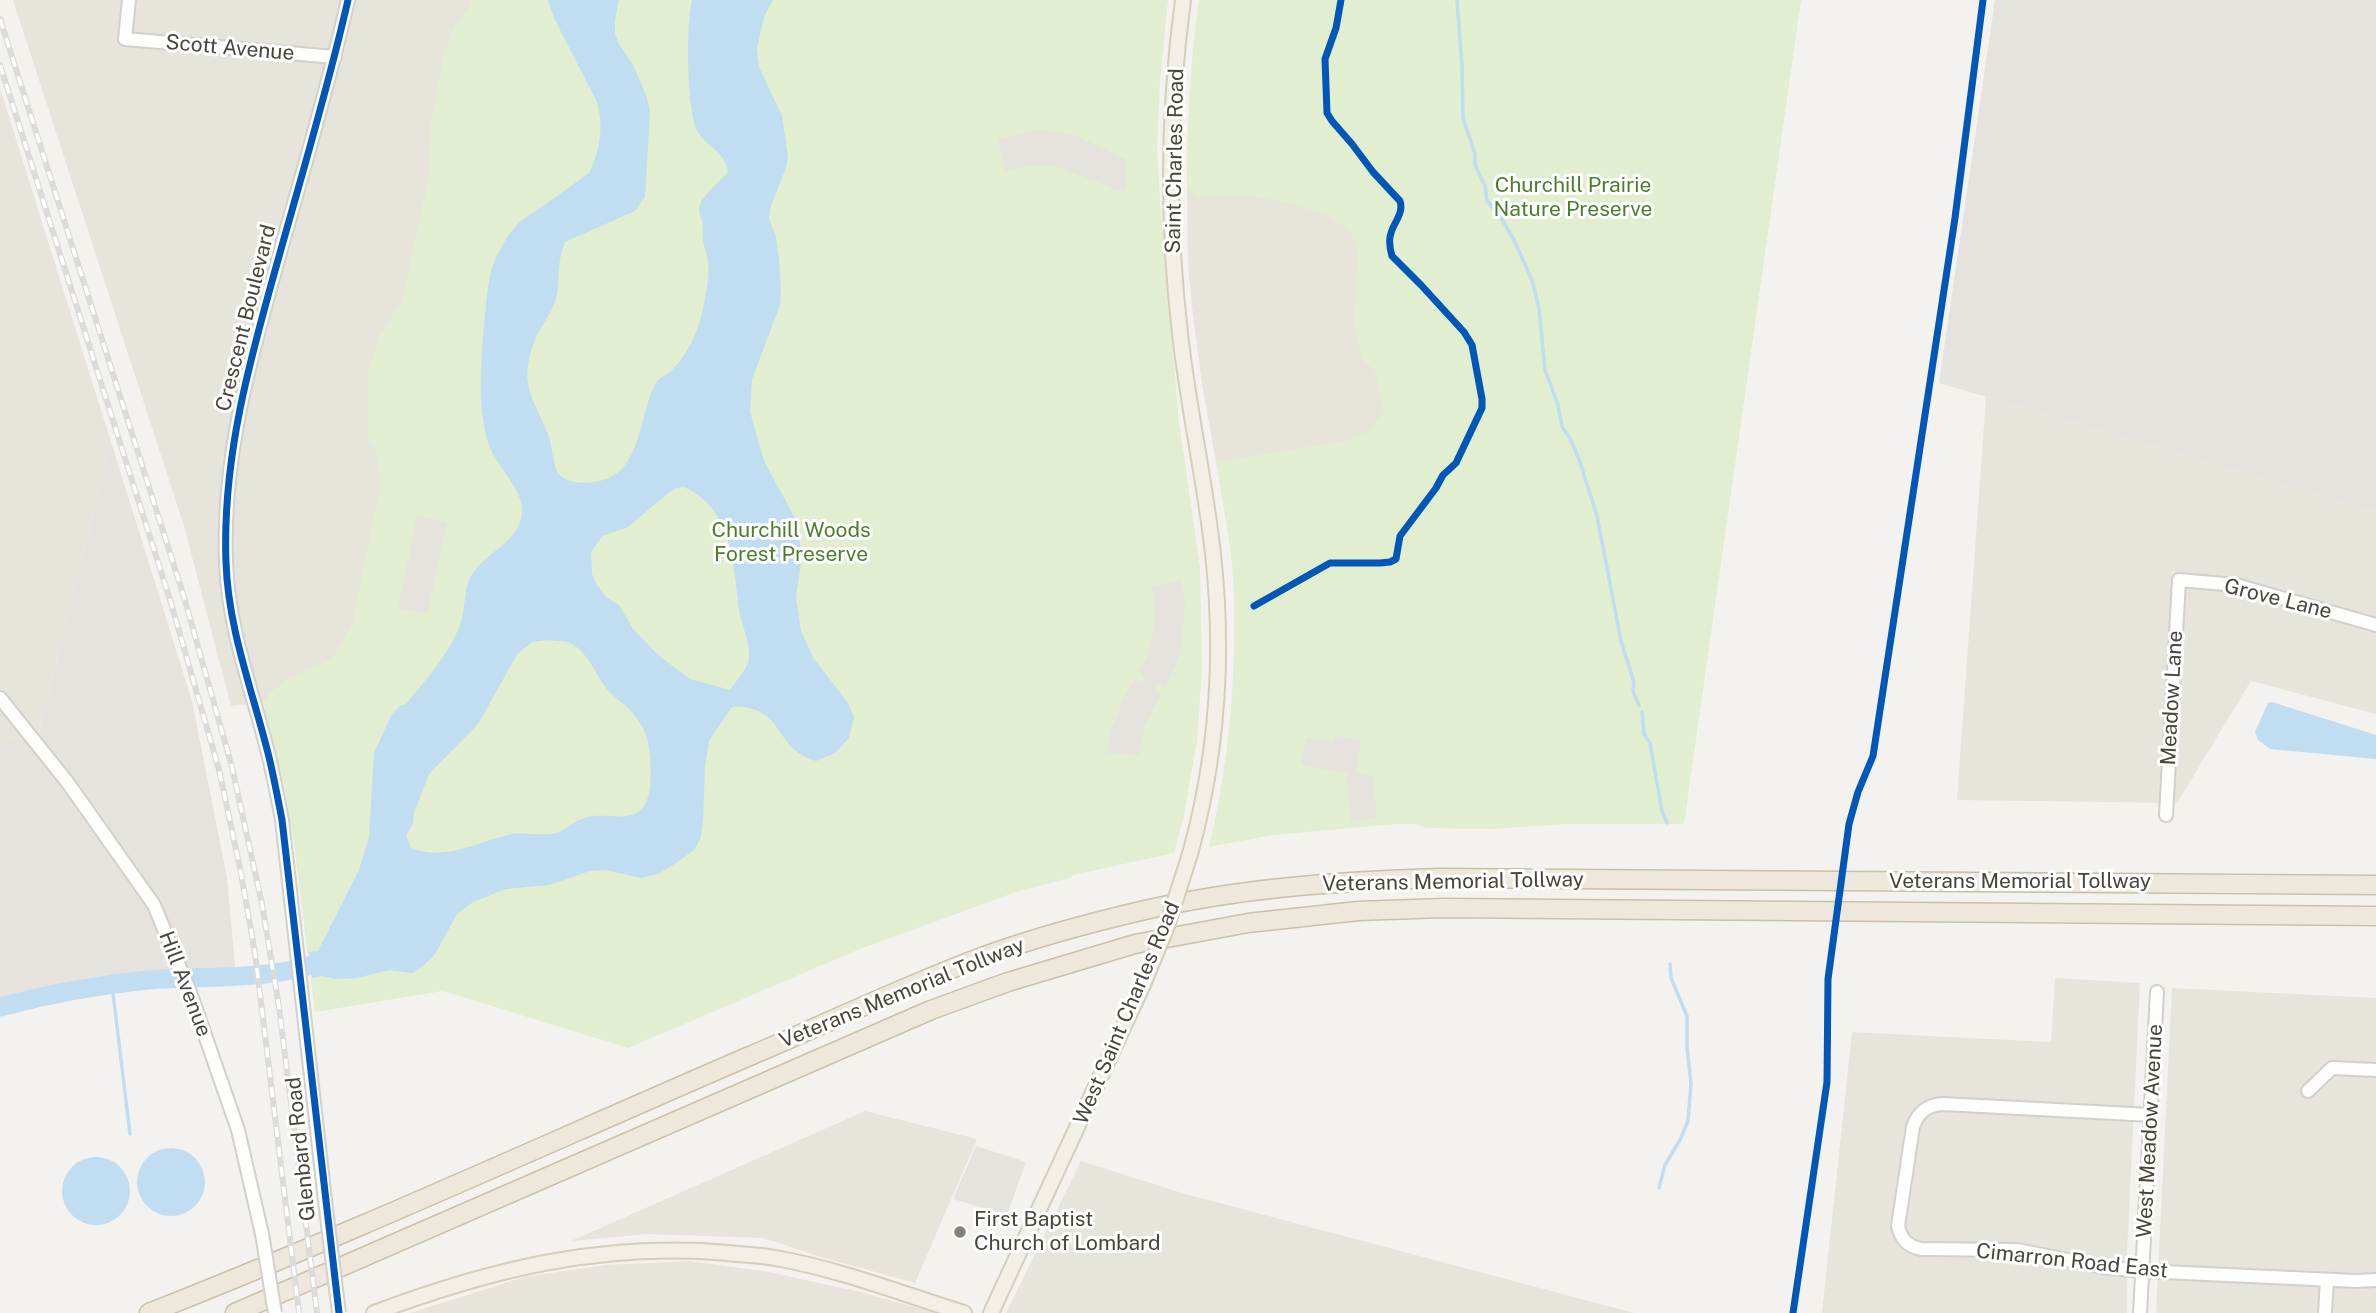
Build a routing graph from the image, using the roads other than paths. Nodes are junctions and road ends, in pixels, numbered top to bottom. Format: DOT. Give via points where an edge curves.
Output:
graph roads {
  1 [pos="129,0"];
  2 [pos="348,0"];
  3 [pos="1183,0"];
  4 [pos="335,57"];
  5 [pos="1178,323"];
  6 [pos="2179,580"];
  7 [pos="2376,625"];
  8 [pos="0,698"];
  9 [pos="2166,815"];
  10 [pos="2376,883"];
  11 [pos="2376,916"];
  12 [pos="301,980"];
  13 [pos="2157,992"];
  14 [pos="2376,1070"];
  15 [pos="2308,1091"];
  16 [pos="2151,1115"];
  17 [pos="2142,1271"];
  18 [pos="2327,1280"];
  19 [pos="2376,1280"];
  20 [pos="149,1313"];
  21 [pos="235,1313"];
  22 [pos="275,1313"];
  23 [pos="339,1313"];
  24 [pos="374,1313"];
  25 [pos="964,1313"];
  26 [pos="991,1313"];
  27 [pos="2140,1313"];
  28 [pos="2325,1313"];
  1 -- 4 [label="street, Scott Avenue" via="125,39"];
  2 -- 4 [label="street, Crescent Boulevard"];
  3 -- 5 [label="main road, Saint Charles Road" via="1171,177"];
  4 -- 12 [label="street, Crescent Boulevard" via="247,375 231,457 225,535 232,619 276,789"];
  5 -- 26 [label="main road, West Saint Charles Road, bridge" via="1212,548 1217,616 1213,738 1206,782 1167,926"];
  6 -- 7 [label="street, Grove Lane" via="2236,585"];
  6 -- 9 [label="street, Meadow Lane"];
  8 -- 22 [label="street, Hill Avenue, bridge" via="155,905 239,1130"];
  10 -- 20 [label="highway, Veterans Memorial Tollway" via="1439,878 1243,892 1158,908 1032,941 918,982"];
  11 -- 21 [label="highway, Veterans Memorial Tollway" via="1444,908 1358,911 1248,923 1135,944 931,1010"];
  12 -- 23 [label="street, Glenbard Road, bridge"];
  13 -- 16 [label="street, West Meadow Avenue"];
  14 -- 15 [label="street" via="2332,1068"];
  16 -- 17 [label="street, West Meadow Avenue"];
  16 -- 17 [label="street, Cimarron Road East" via="1933,1105 1922,1110 1915,1121 1898,1226 1914,1248 2017,1251"];
  17 -- 18 [label="street, Cimarron Road East"];
  17 -- 27 [label="street, West Meadow Avenue"];
  18 -- 19 [label="street, Cimarron Road East"];
  18 -- 28 [label="street"];
  24 -- 25 [label="main road" via="499,1272 648,1249 774,1257"];
}
